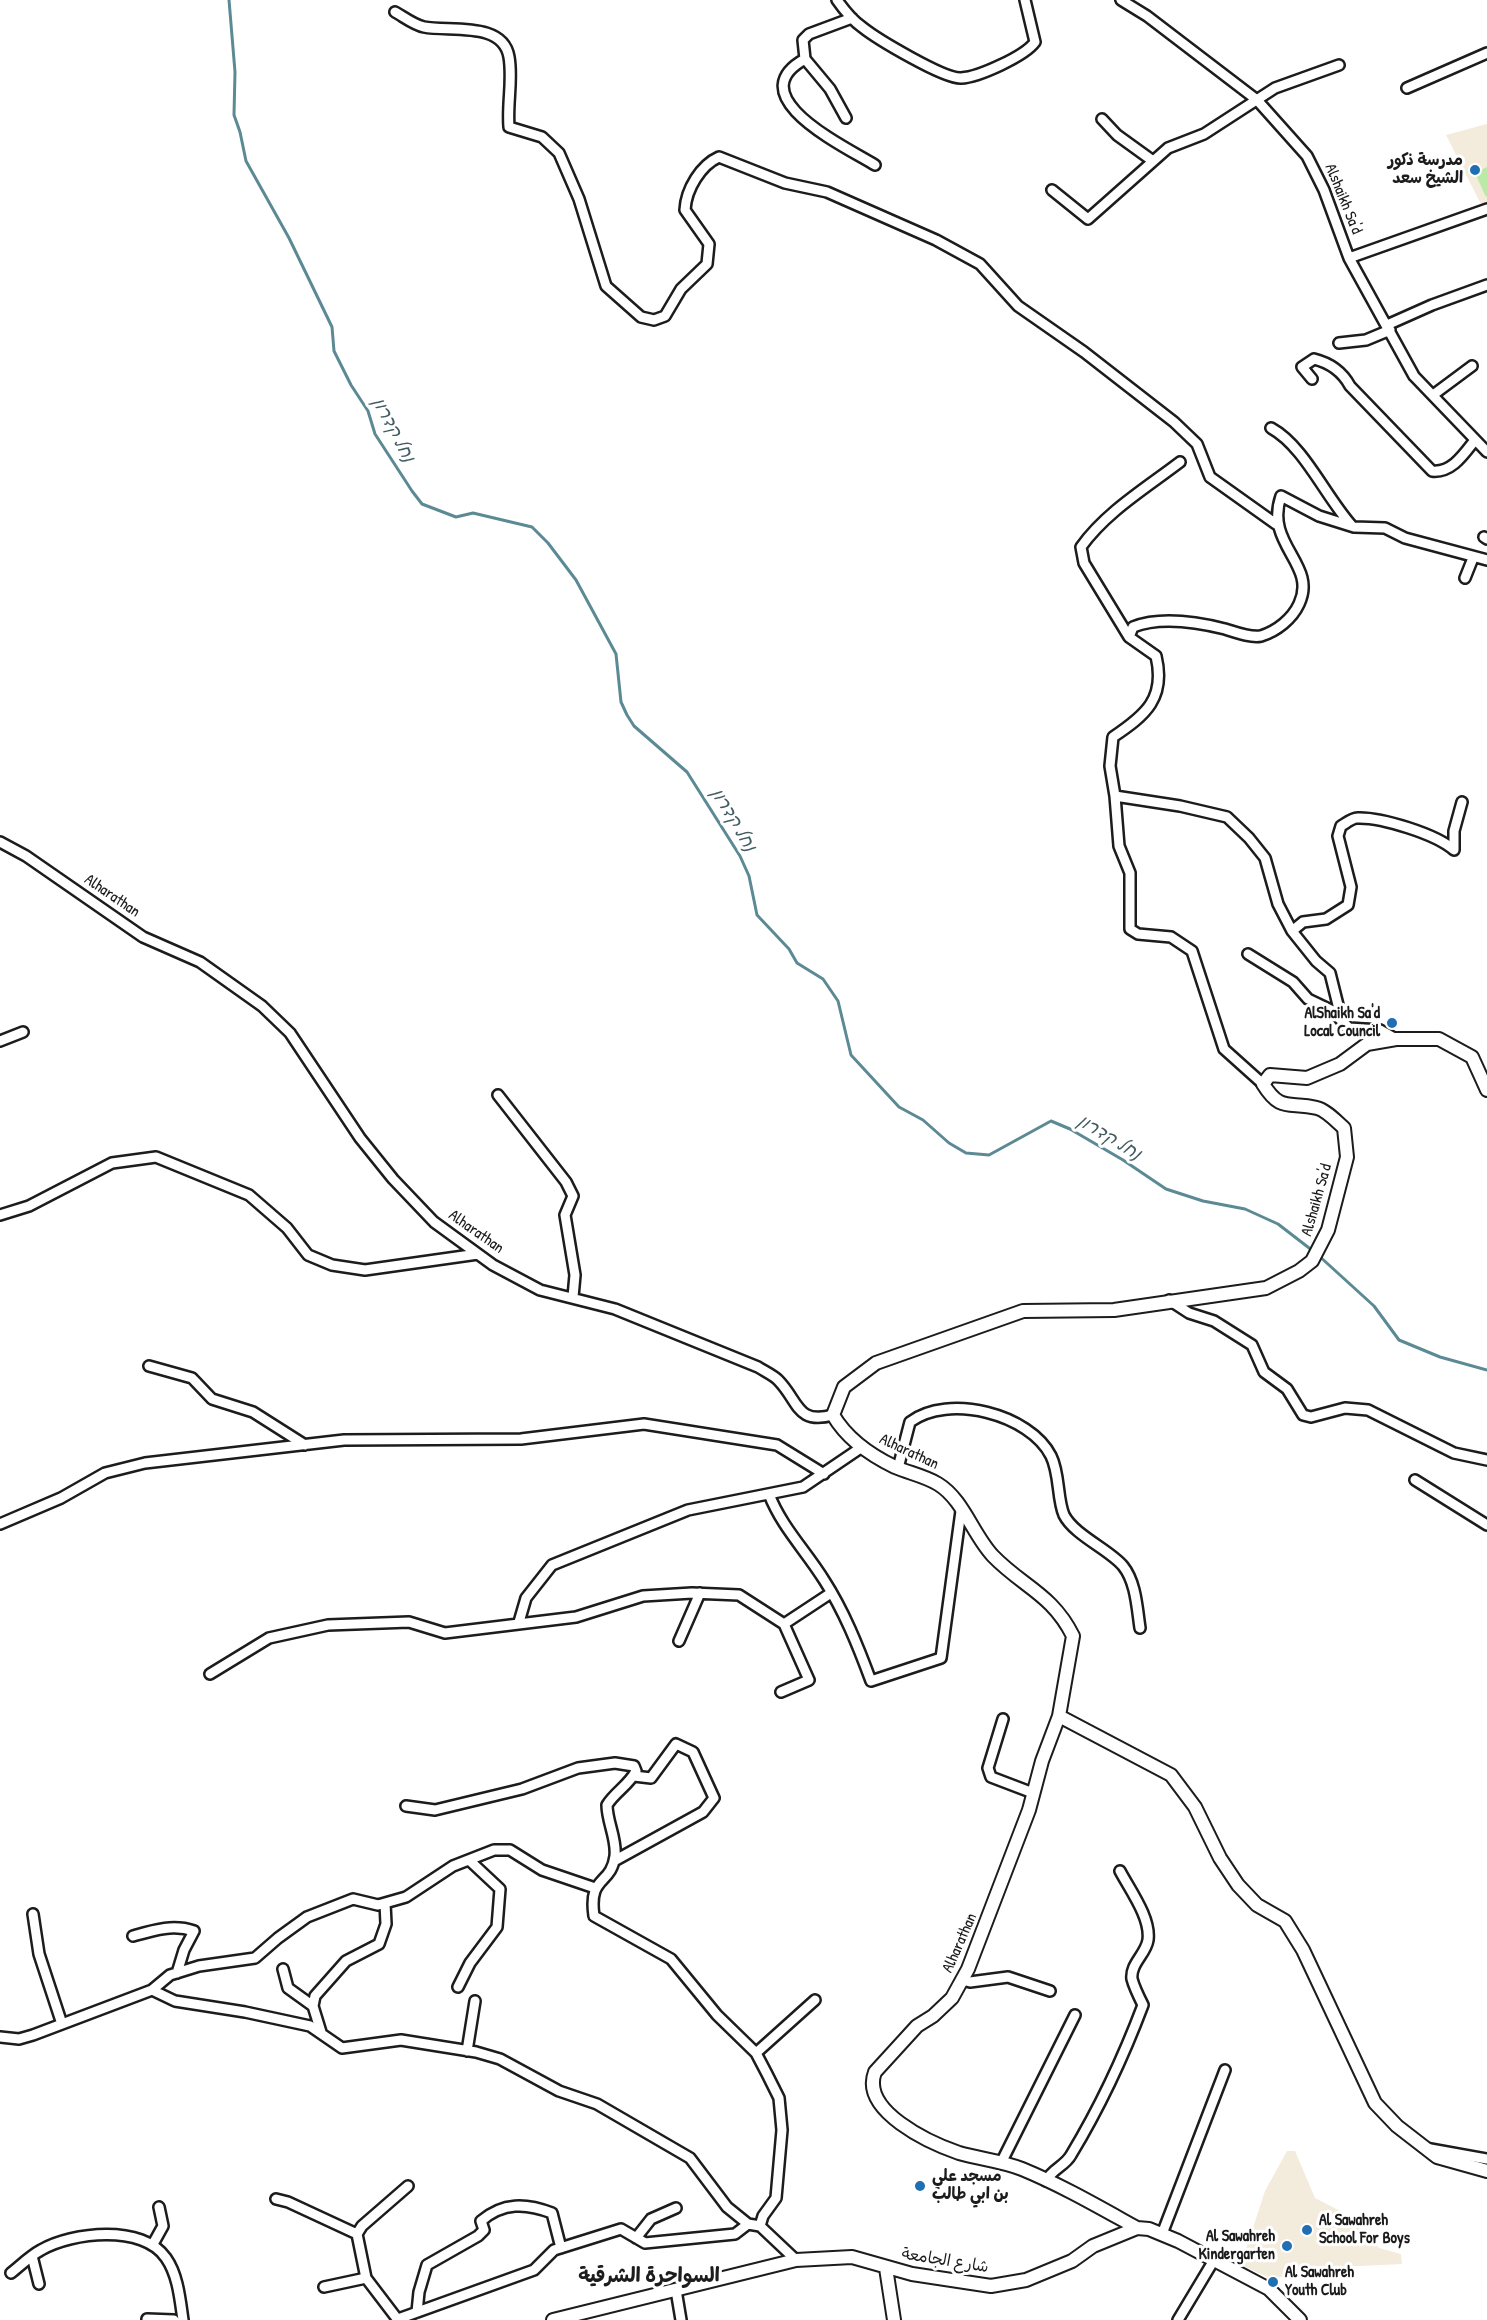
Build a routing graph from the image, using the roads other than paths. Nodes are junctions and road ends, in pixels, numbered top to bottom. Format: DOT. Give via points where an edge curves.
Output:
graph roads {
  1 [pos="837,0"];
  2 [pos="1025,0"];
  3 [pos="1121,0"];
  4 [pos="395,12"];
  5 [pos="852,18"];
  6 [pos="1487,53"];
  7 [pos="805,59"];
  8 [pos="1339,65"];
  9 [pos="1407,88"];
  10 [pos="1257,100"];
  11 [pos="846,118"];
  12 [pos="1102,119"];
  13 [pos="1153,161"];
  14 [pos="875,165"];
  15 [pos="1052,190"];
  16 [pos="1487,208"];
  17 [pos="1349,258"];
  18 [pos="1487,285"];
  19 [pos="1389,327"];
  20 [pos="1339,343"];
  21 [pos="1472,366"];
  22 [pos="1312,379"];
  23 [pos="1433,396"];
  24 [pos="1271,428"];
  25 [pos="1475,440"];
  26 [pos="1487,452"];
  27 [pos="1180,462"];
  28 [pos="1276,524"];
  29 [pos="1354,527"];
  30 [pos="1473,558"];
  31 [pos="1487,560"];
  32 [pos="1464,578"];
  33 [pos="1129,637"];
  34 [pos="1115,796"];
  35 [pos="1462,802"];
  36 [pos="0,842"];
  37 [pos="1292,931"];
  38 [pos="1248,954"];
  39 [pos="1342,1021"];
  40 [pos="23,1032"];
  41 [pos="1395,1038"];
  42 [pos="0,1041"];
  43 [pos="1263,1084"];
  44 [pos="1487,1090"];
  45 [pos="498,1095"];
  46 [pos="0,1215"];
  47 [pos="478,1254"];
  48 [pos="573,1297"];
  49 [pos="1169,1300"];
  50 [pos="149,1366"];
  51 [pos="833,1415"];
  52 [pos="305,1445"];
  53 [pos="862,1447"];
  54 [pos="1487,1460"];
  55 [pos="898,1468"];
  56 [pos="824,1474"];
  57 [pos="1415,1480"];
  58 [pos="769,1494"];
  59 [pos="961,1511"];
  60 [pos="0,1524"];
  61 [pos="1487,1526"];
  62 [pos="700,1593"];
  63 [pos="831,1593"];
  64 [pos="519,1622"];
  65 [pos="784,1624"];
  66 [pos="1140,1628"];
  67 [pos="679,1641"];
  68 [pos="210,1674"];
  69 [pos="781,1692"];
  70 [pos="1059,1716"];
  71 [pos="1003,1719"];
  72 [pos="634,1776"];
  73 [pos="1033,1792"];
  74 [pos="405,1806"];
  75 [pos="469,1860"];
  76 [pos="614,1861"];
  77 [pos="1120,1871"];
  78 [pos="595,1888"];
  79 [pos="385,1903"];
  80 [pos="33,1914"];
  81 [pos="133,1936"];
  82 [pos="283,1970"];
  83 [pos="177,1973"];
  84 [pos="962,1980"];
  85 [pos="458,1987"];
  86 [pos="152,1990"];
  87 [pos="1050,1991"];
  88 [pos="814,2000"];
  89 [pos="475,2001"];
  90 [pos="313,2006"];
  91 [pos="1075,2015"];
  92 [pos="62,2024"];
  93 [pos="321,2032"];
  94 [pos="0,2037"];
  95 [pos="467,2050"];
  96 [pos="756,2053"];
  97 [pos="1225,2070"];
  98 [pos="1423,2147"];
  99 [pos="1487,2159"];
  100 [pos="1001,2163"];
  101 [pos="1487,2171"];
  102 [pos="1046,2181"];
  103 [pos="408,2186"];
  104 [pos="276,2199"];
  105 [pos="159,2207"];
  106 [pos="676,2208"];
  107 [pos="748,2224"];
  108 [pos="760,2226"];
  109 [pos="1137,2228"];
  110 [pos="357,2234"];
  111 [pos="1162,2234"];
  112 [pos="636,2238"];
  113 [pos="153,2244"];
  114 [pos="561,2248"];
  115 [pos="32,2256"];
  116 [pos="796,2260"];
  117 [pos="1214,2260"];
  118 [pos="886,2268"];
  119 [pos="11,2273"];
  120 [pos="366,2278"];
  121 [pos="39,2284"];
  122 [pos="324,2287"];
  123 [pos="676,2290"];
  124 [pos="417,2312"];
  125 [pos="147,2319"];
  126 [pos="174,2320"];
  127 [pos="183,2320"];
  128 [pos="398,2320"];
  129 [pos="553,2320"];
  130 [pos="681,2320"];
  131 [pos="894,2320"];
  132 [pos="1178,2320"];
  133 [pos="1300,2320"];
  1 -- 5 [label="street"];
  2 -- 5 [label="street" via="1035,42 1030,49 994,68 958,78 915,60"];
  3 -- 10 [label="street, Alshaikh Sa'd"];
  4 -- 28 [label="street" via="420,27 488,33 500,40 509,54 512,75 507,102 509,127 542,136 559,153 579,199 606,286 641,317 654,320 665,316 681,289 707,264 709,244 685,210 691,188 707,162 719,157 785,183 827,192 980,264 1018,306 1174,422 1197,444 1210,477"];
  5 -- 7 [label="street" via="809,34 803,40"];
  6 -- 9 [label="street"];
  7 -- 11 [label="street" via="830,89"];
  7 -- 14 [label="street" via="790,68 783,80 783,90 793,111"];
  8 -- 10 [label="street" via="1275,88"];
  10 -- 13 [label="street" via="1203,134 1168,148"];
  10 -- 17 [label="street, Alshaikh Sa'd" via="1307,156"];
  12 -- 13 [label="street"];
  13 -- 15 [label="street" via="1088,219"];
  16 -- 17 [label="street"];
  17 -- 19 [label="street, Alshaikh Sa'd"];
  18 -- 19 [label="street" via="1432,305"];
  19 -- 20 [label="street" via="1366,340"];
  19 -- 23 [label="street, Alshaikh Sa'd" via="1414,376"];
  21 -- 23 [label="street"];
  22 -- 25 [label="street" via="1302,366 1314,359 1343,374 1432,471 1442,472"];
  23 -- 25 [label="street, Alshaikh Sa'd"];
  24 -- 29 [label="street" via="1286,436 1335,507"];
  25 -- 26 [label="street, Alshaikh Sa'd"];
  27 -- 33 [label="street" via="1091,533 1081,547 1084,563"];
  28 -- 29 [label="street" via="1281,496 1319,516"];
  28 -- 33 [label="street" via="1304,581 1304,594 1283,625 1260,636 1179,622 1144,623 1133,627"];
  29 -- 30 [label="street" via="1385,528 1405,538"];
  30 -- 31 [label="street"];
  30 -- 32 [label="street"];
  33 -- 34 [label="street" via="1156,656 1160,674 1156,698 1130,726 1113,737 1110,766"];
  34 -- 37 [label="street" via="1227,817 1265,858 1278,904"];
  34 -- 43 [label="street" via="1119,846 1130,873 1130,928 1137,934 1171,937 1192,951 1224,1049"];
  35 -- 37 [label="street" via="1454,831 1454,850 1401,825 1356,818 1341,826 1338,836 1351,887 1348,905 1326,919 1303,922"];
  36 -- 47 [label="street, Alharathan" via="143,937 200,962 262,1006 290,1033 360,1138 393,1179 434,1222"];
  37 -- 39 [label="street" via="1330,973"];
  38 -- 39 [label="street" via="1293,982 1308,999 1331,1010"];
  39 -- 41 [label="street" via="1349,1028 1380,1030"];
  40 -- 42 [label="street"];
  41 -- 43 [label="street" via="1366,1044 1340,1064 1307,1078 1270,1076"];
  41 -- 44 [label="street" via="1439,1040 1472,1057"];
  43 -- 49 [label="street, Alshaikh Sa'd" via="1284,1106 1319,1108 1344,1128 1347,1156 1324,1242 1312,1261 1266,1288"];
  45 -- 48 [label="street" via="573,1196 565,1215 575,1275"];
  46 -- 47 [label="street" via="29,1206 112,1163 156,1157 249,1195 287,1228 308,1255 332,1265 365,1270"];
  47 -- 48 [label="street, Alharathan" via="540,1290"];
  48 -- 51 [label="street, Alharathan" via="674,1331 758,1367 778,1380 801,1413 819,1419"];
  49 -- 51 [label="street, Alshaikh Sa'd" via="1114,1310 1023,1311 876,1363 844,1388"];
  49 -- 54 [label="street" via="1252,1345 1264,1372 1287,1389 1303,1414 1311,1417 1346,1408 1368,1410 1454,1453"];
  50 -- 52 [label="street" via="192,1378 212,1399 253,1412"];
  51 -- 53 [label="street, Alharathan" via="844,1434"];
  52 -- 56 [label="street" via="344,1440 521,1439 644,1424 777,1445"];
  52 -- 60 [label="street" via="145,1462 105,1473 61,1498"];
  53 -- 55 [label="street, Alharathan"];
  53 -- 56 [label="street"];
  55 -- 59 [label="street, Alharathan" via="938,1484"];
  55 -- 66 [label="street" via="910,1422 933,1409 962,1409 1007,1418 1035,1434 1051,1456 1064,1515 1124,1566 1133,1587"];
  56 -- 58 [label="street" via="803,1487"];
  57 -- 61 [label="street"];
  58 -- 63 [label="street" via="776,1513"];
  58 -- 64 [label="street" via="688,1510 552,1564 526,1598"];
  59 -- 63 [label="street" via="941,1658 871,1681"];
  59 -- 70 [label="street, Alharathan" via="993,1556 1053,1604 1073,1636"];
  62 -- 64 [label="street" via="643,1596 576,1617"];
  62 -- 65 [label="street" via="740,1595"];
  62 -- 67 [label="street"];
  63 -- 65 [label="street"];
  64 -- 68 [label="street" via="445,1633 409,1622 328,1625 269,1638"];
  65 -- 69 [label="street" via="809,1680"];
  70 -- 73 [label="street, Alharathan"];
  70 -- 98 [label="street" via="1171,1775 1195,1807 1238,1885 1257,1905 1285,1921 1303,1950 1375,2103"];
  71 -- 73 [label="street" via="988,1768 991,1777"];
  72 -- 74 [label="street" via="634,1766 627,1763 600,1764 522,1789 435,1810"];
  72 -- 76 [label="street" via="607,1805"];
  72 -- 76 [label="street" via="651,1778 676,1744 693,1752 714,1798 703,1812"];
  73 -- 84 [label="street, Alharathan" via="994,1906"];
  75 -- 78 [label="street" via="510,1850 542,1870"];
  75 -- 79 [label="street" via="405,1897"];
  75 -- 85 [label="street" via="500,1889 497,1928 470,1963"];
  76 -- 78 [label="street" via="612,1870"];
  77 -- 102 [label="street" via="1147,1927 1148,1941 1133,1968 1132,1979 1143,2005 1097,2112 1068,2160 1051,2172"];
  78 -- 96 [label="street" via="594,1916 671,1959 717,2015"];
  79 -- 83 [label="street" via="353,1899 307,1917 255,1958"];
  79 -- 90 [label="street" via="386,1923 379,1944 346,1961 315,1996"];
  80 -- 92 [label="street" via="39,1954"];
  81 -- 83 [label="street" via="162,1928 194,1931"];
  82 -- 90 [label="street" via="288,1988"];
  83 -- 86 [label="street"];
  84 -- 87 [label="street" via="1008,1977"];
  84 -- 100 [label="street, Alharathan" via="952,1998 917,2026 875,2072 871,2082 874,2096 884,2110 926,2139"];
  86 -- 92 [label="street"];
  86 -- 93 [label="street" via="176,2001 245,2012 310,2026"];
  88 -- 96 [label="street"];
  89 -- 95 [label="street"];
  90 -- 93 [label="street"];
  91 -- 100 [label="street"];
  92 -- 94 [label="street" via="19,2039"];
  93 -- 95 [label="street" via="342,2048 401,2040"];
  95 -- 107 [label="street" via="500,2059 559,2091 597,2104 690,2158 727,2207"];
  96 -- 108 [label="street" via="779,2098 782,2130 776,2198"];
  97 -- 111 [label="street"];
  98 -- 99 [label="street"];
  98 -- 101 [label="street" via="1437,2157"];
  100 -- 102 [label="street, Alharathan"];
  102 -- 109 [label="street, Alharathan"];
  103 -- 110 [label="street"];
  104 -- 110 [label="street"];
  105 -- 113 [label="street" via="163,2226"];
  106 -- 112 [label="street" via="651,2219"];
  107 -- 108 [label="street"];
  107 -- 112 [label="street" via="735,2234 645,2243"];
  108 -- 116 [label="street"];
  109 -- 111 [label="street"];
  109 -- 118 [label="street, شارع الجامعة" via="1026,2280 991,2286"];
  110 -- 120 [label="street"];
  111 -- 117 [label="street"];
  112 -- 114 [label="street" via="621,2229"];
  113 -- 115 [label="street" via="124,2236 94,2234 68,2237"];
  113 -- 127 [label="street" via="166,2259 179,2289"];
  114 -- 124 [label="street" via="534,2270"];
  114 -- 124 [label="street" via="552,2213 535,2206 505,2206 493,2211 481,2221 484,2230 478,2236 427,2265"];
  115 -- 119 [label="street"];
  115 -- 121 [label="street"];
  116 -- 118 [label="street, شارع الجامعة" via="852,2257"];
  116 -- 123 [label="street, شارع الجامعة"];
  117 -- 132 [label="street"];
  117 -- 133 [label="street" via="1269,2289"];
  118 -- 131 [label="street"];
  120 -- 122 [label="street"];
  120 -- 128 [label="street"];
  123 -- 129 [label="street, شارع الجامعة"];
  123 -- 130 [label="street"];
  124 -- 128 [label="street"];
  125 -- 126 [label="street"];
}
